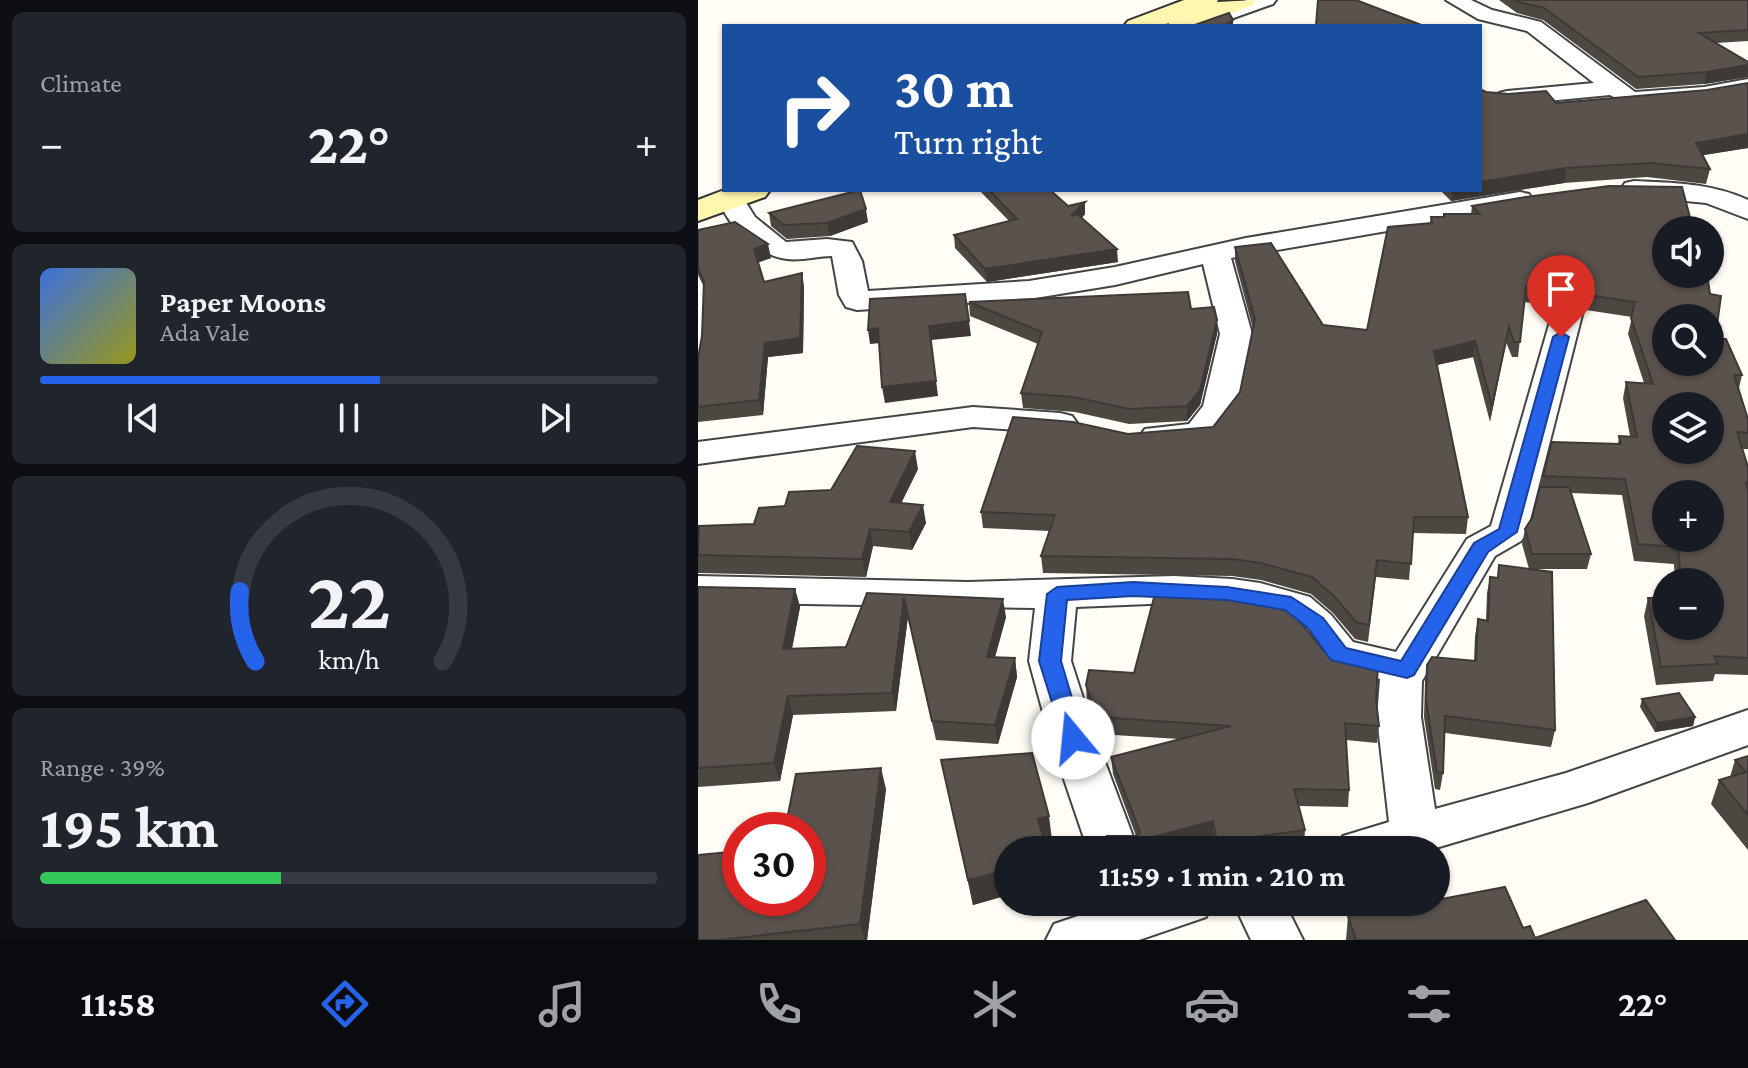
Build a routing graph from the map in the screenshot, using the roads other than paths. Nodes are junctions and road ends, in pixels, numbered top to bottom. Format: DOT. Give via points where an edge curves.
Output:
graph roads {
  1 [pos="1244,0"];
  2 [pos="1266,0"];
  3 [pos="1456,0"];
  4 [pos="1192,16"];
  5 [pos="1148,24"];
  6 [pos="1748,86"];
  7 [pos="1611,88"];
  8 [pos="1507,98"];
  9 [pos="698,189"];
  10 [pos="722,189"];
  11 [pos="1611,190"];
  12 [pos="731,192"];
  13 [pos="736,192"];
  14 [pos="1544,195"];
  15 [pos="698,211"];
  16 [pos="1748,211"];
  17 [pos="1215,253"];
  18 [pos="1568,311"];
  19 [pos="1089,428"];
  20 [pos="1129,437"];
  21 [pos="698,453"];
  22 [pos="698,589"];
  23 [pos="1057,594"];
  24 [pos="1407,670"];
  25 [pos="1748,727"];
  26 [pos="1415,834"];
  27 [pos="1108,836"];
  28 [pos="1408,836"];
  29 [pos="1122,916"];
  30 [pos="1265,916"];
  31 [pos="1072,940"];
  32 [pos="1277,940"];
  1 -- 4 [label="main road"];
  2 -- 4 [label="street"];
  3 -- 7 [label="street" via="1485,15 1534,26"];
  4 -- 5 [label="main road"];
  6 -- 7 [label="street" via="1640,99"];
  7 -- 8 [label="street"];
  9 -- 10 [label="main road"];
  11 -- 16 [label="street" via="1687,192 1727,199"];
  12 -- 15 [label="main road"];
  13 -- 17 [label="street" via="737,215 779,251 842,248 857,301 1029,290"];
  14 -- 17 [label="street"];
  17 -- 20 [label="street" via="1236,334 1220,407 1199,434"];
  18 -- 24 [label="street" via="1508,532 1481,548"];
  19 -- 21 [label="street" via="973,417"];
  22 -- 23 [label="street"];
  23 -- 24 [label="street" via="1149,590 1291,604 1316,623 1339,654"];
  23 -- 27 [label="street" via="1050,661"];
  24 -- 26 [label="street" via="1400,681 1399,717"];
  25 -- 26 [label="street" via="1571,790"];
  26 -- 28 [label="street"];
  29 -- 31 [label="street"];
  30 -- 32 [label="street"];
}
